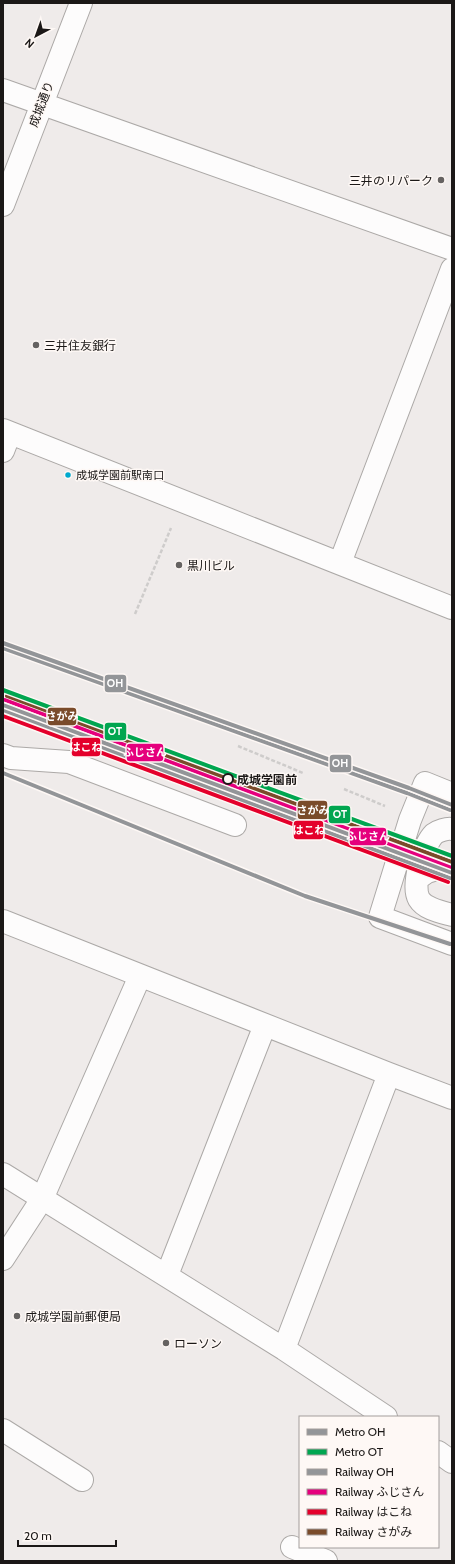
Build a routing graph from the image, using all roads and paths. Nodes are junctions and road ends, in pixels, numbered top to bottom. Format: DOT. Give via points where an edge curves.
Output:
graph roads {
  1 [pos="81,3"];
  2 [pos="3,90"];
  3 [pos="41,103"];
  4 [pos="3,205"];
  5 [pos="452,249"];
  6 [pos="452,269"];
  7 [pos="5,438"];
  8 [pos="182,501"];
  9 [pos="340,563"];
  10 [pos="452,608"];
  11 [pos="135,614"];
  12 [pos="238,746"];
  13 [pos="3,755"];
  14 [pos="303,773"];
  15 [pos="344,789"];
  16 [pos="452,794"];
  17 [pos="390,808"];
  18 [pos="235,825"];
  19 [pos="452,829"];
  20 [pos="452,865"];
  21 [pos="417,879"];
  22 [pos="452,916"];
  23 [pos="3,921"];
  24 [pos="452,944"];
  25 [pos="140,976"];
  26 [pos="265,1025"];
  27 [pos="389,1074"];
  28 [pos="452,1098"];
  29 [pos="3,1174"];
  30 [pos="42,1199"];
  31 [pos="3,1259"];
  32 [pos="167,1275"];
  33 [pos="284,1349"];
  34 [pos="384,1416"];
  35 [pos="3,1430"];
  36 [pos="439,1453"];
  37 [pos="452,1462"];
  38 [pos="82,1480"];
  39 [pos="292,1546"];
  40 [pos="326,1561"];
  1 -- 3 [label="street, 成城通り"];
  2 -- 3 [label="street"];
  3 -- 4 [label="street, 成城通り"];
  3 -- 5 [label="street"];
  6 -- 9 [label="street"];
  7 -- 8 [label="street"];
  8 -- 9 [label="street"];
  8 -- 11 [label="path"];
  9 -- 10 [label="street"];
  12 -- 14 [label="path"];
  13 -- 18 [label="street" via="11,758 69,762"];
  15 -- 17 [label="path"];
  16 -- 24 [label="street" via="425,783 410,820 380,917"];
  19 -- 21 [label="street" via="435,833"];
  20 -- 21 [label="street" via="427,872"];
  21 -- 22 [label="street" via="416,890 425,906"];
  23 -- 25 [label="street"];
  25 -- 26 [label="street"];
  25 -- 30 [label="street"];
  26 -- 27 [label="street"];
  26 -- 32 [label="street"];
  27 -- 28 [label="street"];
  27 -- 33 [label="street"];
  29 -- 30 [label="street"];
  30 -- 31 [label="street"];
  30 -- 32 [label="street"];
  32 -- 33 [label="street"];
  33 -- 34 [label="street"];
  35 -- 38 [label="street"];
  36 -- 37 [label="street"];
  39 -- 40 [label="street"];
}
